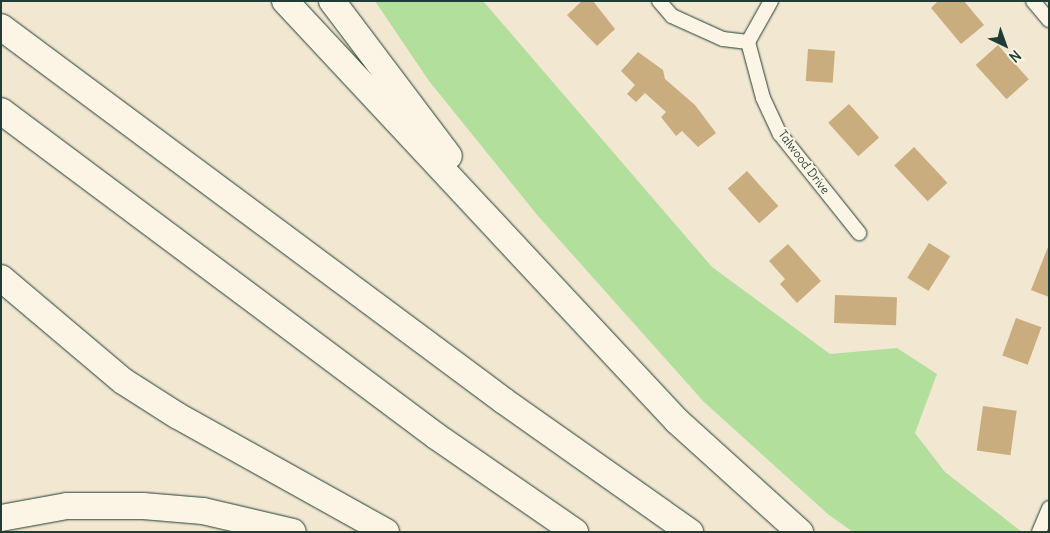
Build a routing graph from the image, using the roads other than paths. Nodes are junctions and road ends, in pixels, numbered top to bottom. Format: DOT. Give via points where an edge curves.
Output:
graph roads {
  1 [pos="285,1"];
  2 [pos="332,1"];
  3 [pos="659,1"];
  4 [pos="770,1"];
  5 [pos="1033,1"];
  6 [pos="1049,20"];
  7 [pos="1,27"];
  8 [pos="748,42"];
  9 [pos="1,111"];
  10 [pos="859,233"];
  11 [pos="532,267"];
  12 [pos="1,278"];
  13 [pos="1049,508"];
  14 [pos="1,518"];
  15 [pos="293,532"];
  16 [pos="386,532"];
  17 [pos="575,532"];
  18 [pos="690,532"];
  19 [pos="800,532"];
  20 [pos="1039,532"];
  1 -- 11 [label="highway"];
  2 -- 11 [label="highway"];
  3 -- 8 [label="street" via="672,16 723,39"];
  4 -- 8 [label="street"];
  5 -- 6 [label="street"];
  7 -- 18 [label="highway" via="504,402"];
  8 -- 10 [label="street, Talwood Drive" via="763,98 780,134"];
  9 -- 17 [label="highway" via="436,436"];
  11 -- 19 [label="highway" via="677,420"];
  12 -- 16 [label="highway" via="139,391 270,469"];
  13 -- 20 [label="street"];
  14 -- 15 [label="highway" via="68,506 144,506 203,511"];
}
